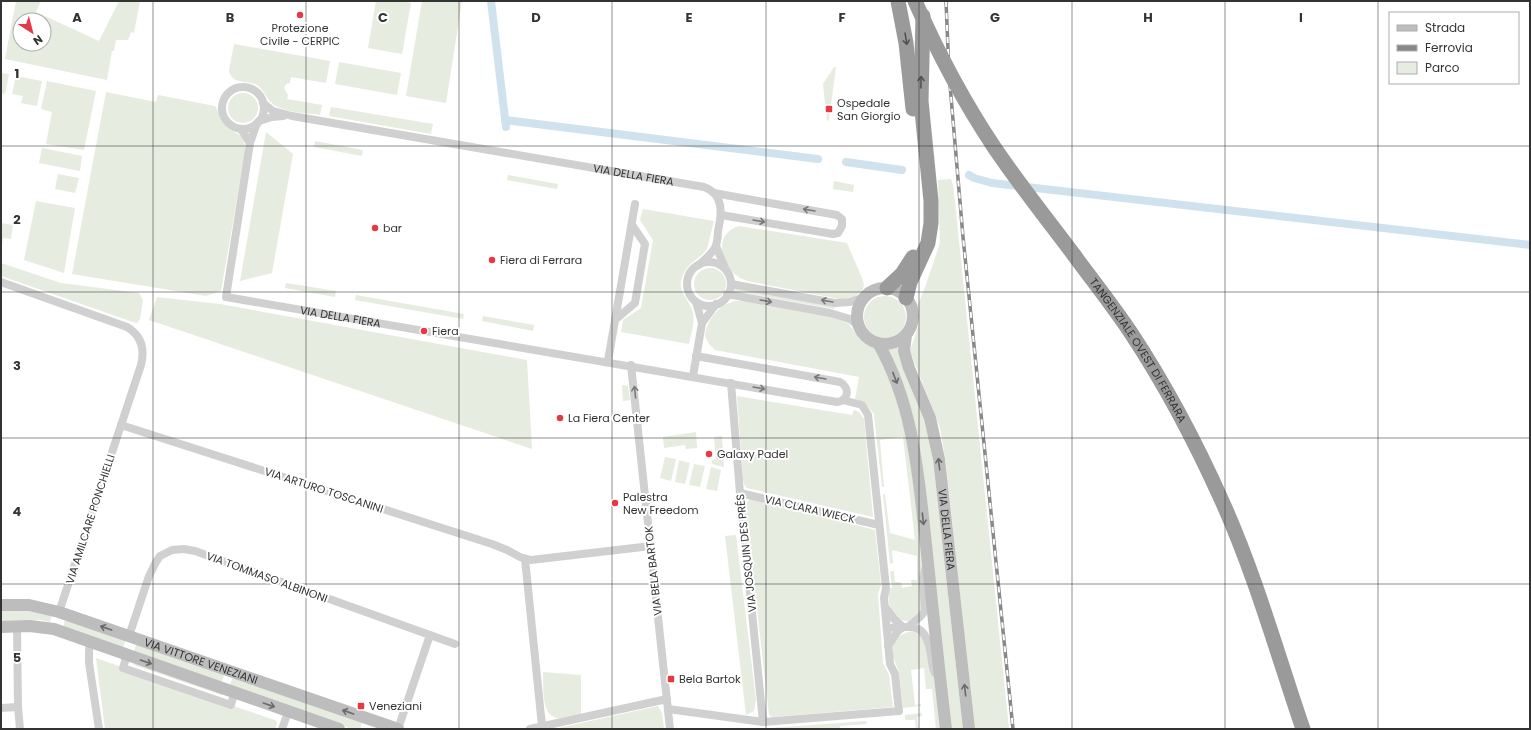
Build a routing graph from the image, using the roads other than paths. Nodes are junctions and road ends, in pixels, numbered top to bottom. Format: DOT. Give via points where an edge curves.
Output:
graph roads {
  1 [pos="898,1"];
  2 [pos="915,1"];
  3 [pos="923,1"];
  4 [pos="263,103"];
  5 [pos="292,116"];
  6 [pos="258,122"];
  7 [pos="241,128"];
  8 [pos="250,143"];
  9 [pos="714,193"];
  10 [pos="635,204"];
  11 [pos="721,215"];
  12 [pos="632,224"];
  13 [pos="716,246"];
  14 [pos="699,265"];
  15 [pos="725,269"];
  16 [pos="1,282"];
  17 [pos="731,284"];
  18 [pos="887,288"];
  19 [pos="727,294"];
  20 [pos="865,297"];
  21 [pos="906,298"];
  22 [pos="696,302"];
  23 [pos="716,304"];
  24 [pos="615,320"];
  25 [pos="702,323"];
  26 [pos="859,326"];
  27 [pos="906,335"];
  28 [pos="878,343"];
  29 [pos="696,356"];
  30 [pos="608,362"];
  31 [pos="631,365"];
  32 [pos="693,376"];
  33 [pos="731,383"];
  34 [pos="843,400"];
  35 [pos="121,425"];
  36 [pos="740,493"];
  37 [pos="879,525"];
  38 [pos="651,546"];
  39 [pos="525,559"];
  40 [pos="927,560"];
  41 [pos="1,605"];
  42 [pos="885,607"];
  43 [pos="59,612"];
  44 [pos="17,626"];
  45 [pos="1,627"];
  46 [pos="906,627"];
  47 [pos="887,628"];
  48 [pos="54,630"];
  49 [pos="430,635"];
  50 [pos="130,637"];
  51 [pos="90,642"];
  52 [pos="455,644"];
  53 [pos="888,646"];
  54 [pos="127,655"];
  55 [pos="230,671"];
  56 [pos="941,687"];
  57 [pos="228,691"];
  58 [pos="667,699"];
  59 [pos="18,707"];
  60 [pos="1,708"];
  61 [pos="668,709"];
  62 [pos="288,712"];
  63 [pos="763,722"];
  64 [pos="366,724"];
  65 [pos="542,726"];
  66 [pos="20,729"];
  67 [pos="98,729"];
  68 [pos="282,729"];
  69 [pos="339,729"];
  70 [pos="398,729"];
  71 [pos="530,729"];
  72 [pos="670,729"];
  73 [pos="946,729"];
  74 [pos="969,729"];
  75 [pos="1303,729"];
  1 -- 18 [label="highway, one-way" via="906,43 922,222 919,241 907,267"];
  2 -- 75 [label="highway, TANGENZIALE OVEST DI FERRARA, bridge" via="939,51 983,130 1119,315 1182,419 1232,524"];
  21 -- 3 [label="highway, one-way" via="910,282 928,244 932,223 922,101"];
  4 -- 5 [label="street, VIA DELLA FIERA" via="273,111"];
  4 -- 6 [label="street, VIA DELLA FIERA" via="263,113"];
  4 -- 7 [label="street, VIA DELLA FIERA" via="258,94 249,88 237,88 228,94 222,104 224,115 230,124"];
  5 -- 6 [label="street, VIA DELLA FIERA" via="277,116"];
  5 -- 9 [label="street, VIA DELLA FIERA" via="701,186"];
  6 -- 7 [label="street, VIA DELLA FIERA" via="249,128"];
  6 -- 8 [label="street, VIA DELLA FIERA"];
  7 -- 8 [label="street, VIA DELLA FIERA"];
  8 -- 30 [label="street, VIA DELLA FIERA" via="226,297"];
  9 -- 11 [label="street" via="721,206"];
  11 -- 9 [label="street, VIA DELLA FIERA, one-way" via="834,234 838,233 842,226 842,219 837,215"];
  10 -- 12 [label="street"];
  11 -- 13 [label="street"];
  12 -- 24 [label="street"];
  12 -- 24 [label="street" via="645,244 635,303"];
  13 -- 14 [label="street"];
  13 -- 15 [label="street"];
  14 -- 15 [label="street" via="714,262"];
  14 -- 22 [label="street" via="690,274 688,282 690,293"];
  15 -- 17 [label="street"];
  16 -- 35 [label="street, VIA AMILCARE PONCHIELLI" via="122,325 135,332 141,343 143,356"];
  17 -- 19 [label="street"];
  20 -- 17 [label="street, one-way" via="835,303"];
  18 -- 20 [label="street" via="874,290"];
  18 -- 21 [label="street" via="901,293"];
  19 -- 23 [label="street"];
  19 -- 26 [label="street, VIA DELLA FIERA, one-way" via="830,313 850,319"];
  20 -- 26 [label="street" via="858,310"];
  21 -- 27 [label="street, VIA DELLA FIERA" via="911,304 913,321"];
  22 -- 23 [label="street" via="706,306"];
  22 -- 25 [label="street"];
  23 -- 25 [label="street"];
  24 -- 30 [label="street"];
  25 -- 29 [label="street"];
  26 -- 28 [label="street, VIA DELLA FIERA" via="863,334"];
  27 -- 28 [label="street" via="893,343"];
  74 -- 27 [label="street, VIA DELLA FIERA, one-way" via="939,459 930,418 904,351"];
  28 -- 40 [label="street, VIA DELLA FIERA, one-way" via="896,379 908,419 915,452"];
  29 -- 32 [label="street"];
  34 -- 29 [label="street, one-way" via="847,389 845,384 840,382"];
  30 -- 31 [label="street, VIA DELLA FIERA"];
  31 -- 32 [label="street, VIA DELLA FIERA"];
  38 -- 31 [label="street, VIA BELA BARTOK, one-way"];
  32 -- 33 [label="street, VIA DELLA FIERA"];
  33 -- 34 [label="street, VIA DELLA FIERA, one-way" via="837,402"];
  33 -- 36 [label="street, VIA JOSQUIN DES PRÉS"];
  34 -- 37 [label="street, VIA DELLA FIERA" via="859,404 868,416"];
  35 -- 39 [label="street, VIA ARTURO TOSCANINI" via="499,546"];
  35 -- 43 [label="street, VIA AMILCARE PONCHIELLI"];
  36 -- 37 [label="street, VIA CLARA WIECK"];
  36 -- 63 [label="street, VIA JOSQUIN DES PRÉS"];
  37 -- 42 [label="street, VIA DELLA FIERA" via="886,588"];
  38 -- 39 [label="street, VIA ARTURO TOSCANINI"];
  38 -- 58 [label="street, VIA BELA BARTOK"];
  39 -- 65 [label="street"];
  40 -- 46 [label="street, VIA DELLA FIERA" via="923,578 925,611"];
  40 -- 56 [label="street, VIA DELLA FIERA"];
  41 -- 43 [label="street, VIA VITTORE VENEZIANI" via="29,605"];
  42 -- 46 [label="street, VIA DELLA FIERA" via="894,619"];
  42 -- 47 [label="street, VIA DELLA FIERA"];
  43 -- 48 [label="street"];
  50 -- 43 [label="street, VIA VITTORE VENEZIANI, one-way"];
  44 -- 45 [label="street, VIA VITTORE VENEZIANI"];
  44 -- 48 [label="street, VIA VITTORE VENEZIANI" via="41,626"];
  44 -- 59 [label="street"];
  46 -- 47 [label="street"];
  46 -- 53 [label="street, VIA DELLA FIERA" via="897,632"];
  46 -- 56 [label="street, VIA DELLA FIERA" via="919,630 927,638 934,670"];
  47 -- 53 [label="street, VIA DELLA FIERA"];
  48 -- 51 [label="street, VIA VITTORE VENEZIANI"];
  49 -- 50 [label="street, VIA TOMMASO ALBINONI" via="195,551 176,549 160,556 152,567"];
  49 -- 52 [label="street, VIA TOMMASO ALBINONI"];
  49 -- 70 [label="street"];
  50 -- 54 [label="street"];
  50 -- 55 [label="street, VIA VITTORE VENEZIANI"];
  51 -- 54 [label="street, VIA VITTORE VENEZIANI"];
  51 -- 67 [label="street" via="89,662"];
  53 -- 63 [label="street, VIA DELLA FIERA" via="890,664 895,674 899,711"];
  54 -- 57 [label="street, VIA VITTORE VENEZIANI, one-way"];
  54 -- 57 [label="street" via="123,668 230,705"];
  55 -- 57 [label="street"];
  64 -- 55 [label="street, VIA VITTORE VENEZIANI, one-way"];
  56 -- 73 [label="street, VIA DELLA FIERA"];
  57 -- 62 [label="street, VIA VITTORE VENEZIANI, one-way"];
  58 -- 61 [label="street, VIA BELA BARTOK"];
  58 -- 65 [label="street"];
  59 -- 60 [label="street"];
  59 -- 66 [label="street"];
  61 -- 63 [label="street"];
  61 -- 72 [label="street, VIA BELA BARTOK"];
  62 -- 68 [label="street"];
  62 -- 69 [label="street, VIA VITTORE VENEZIANI"];
  64 -- 70 [label="street, VIA VITTORE VENEZIANI"];
  65 -- 71 [label="street"];
}
